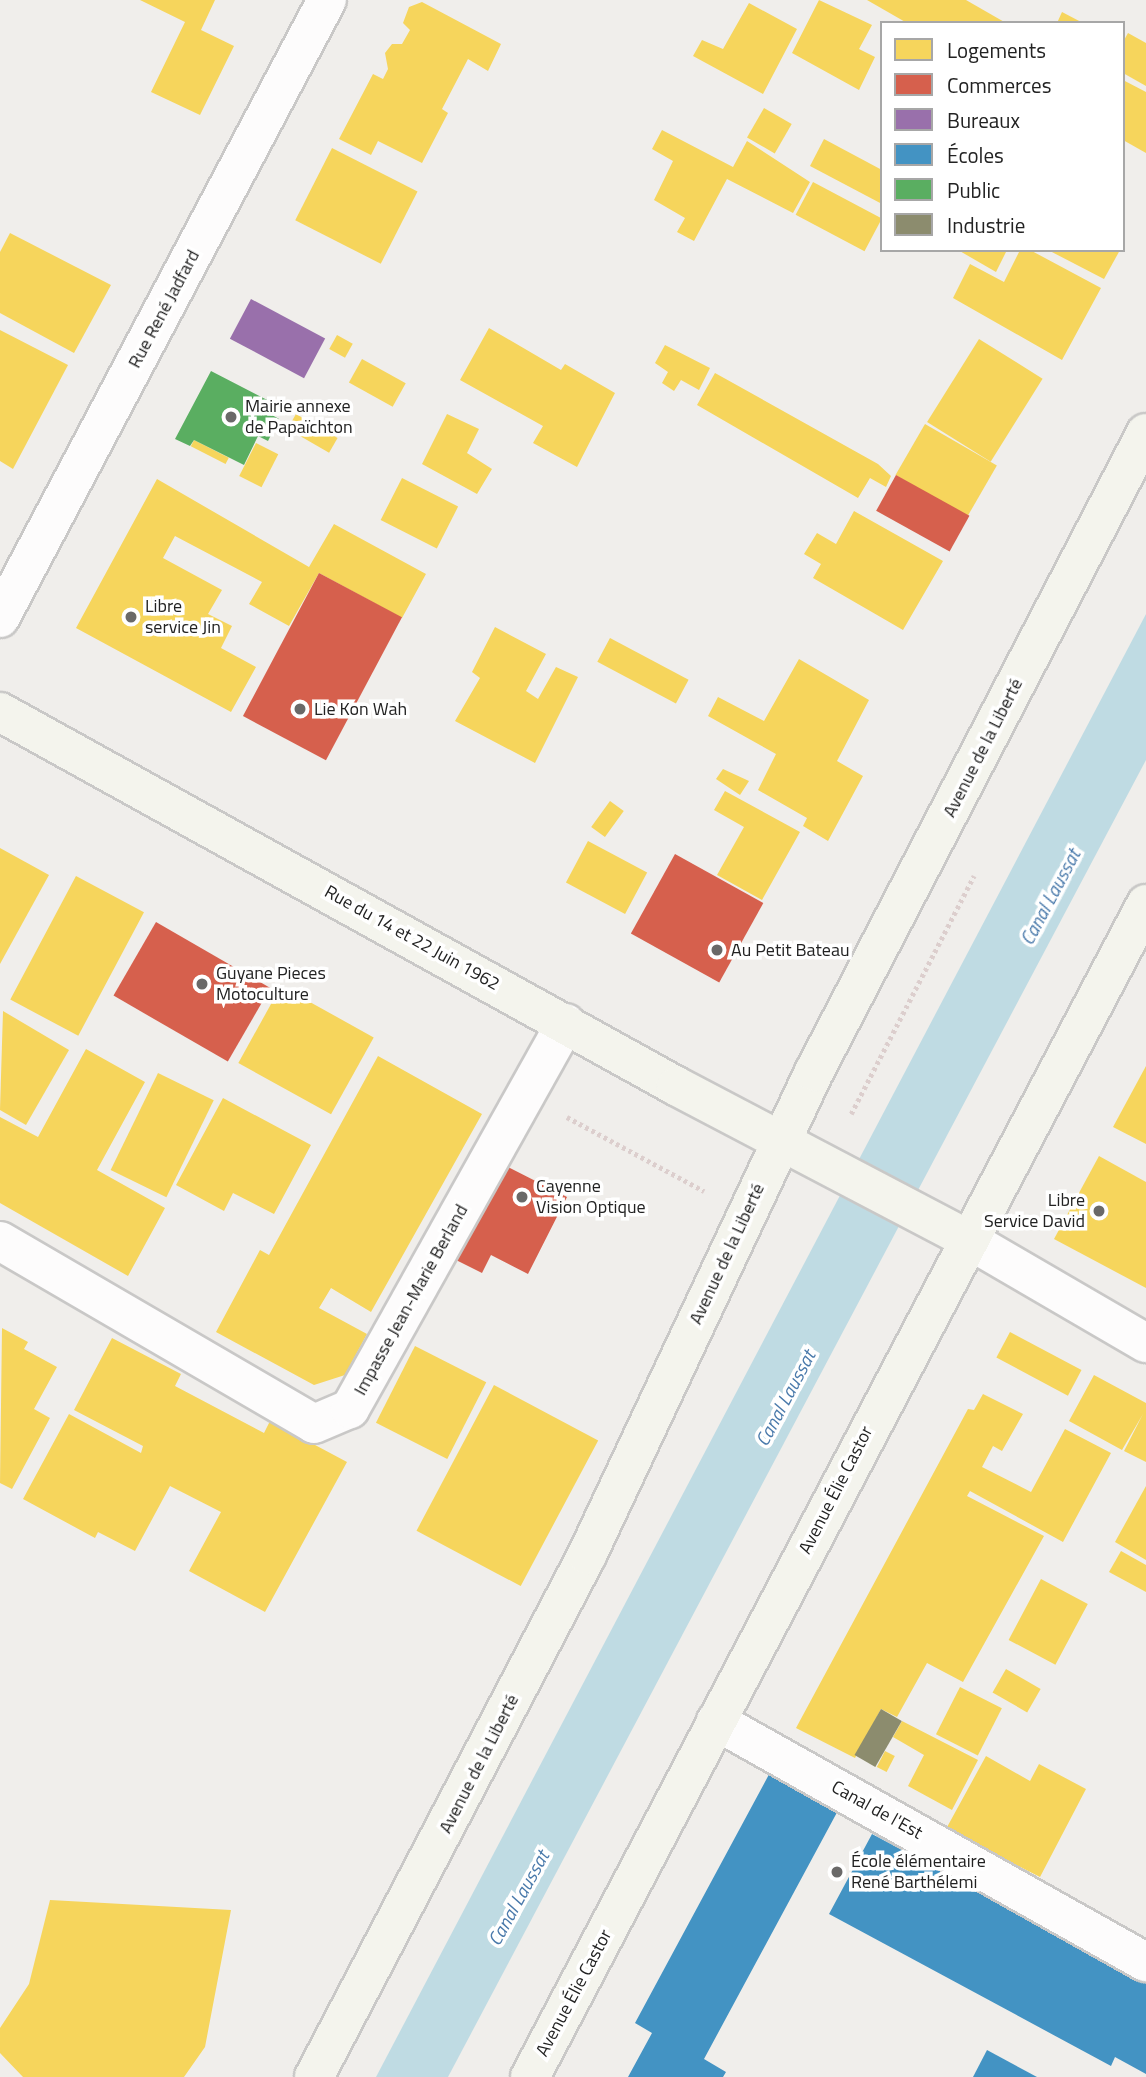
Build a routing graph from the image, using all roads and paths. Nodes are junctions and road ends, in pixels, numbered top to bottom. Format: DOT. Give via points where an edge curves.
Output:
graph roads {
  1 [pos="327,0"];
  2 [pos="1146,433"];
  3 [pos="0,618"];
  4 [pos="0,712"];
  5 [pos="1146,904"];
  6 [pos="566,1023"];
  7 [pos="561,1114"];
  8 [pos="780,1141"];
  9 [pos="709,1200"];
  10 [pos="967,1239"];
  11 [pos="0,1241"];
  12 [pos="1146,1343"];
  13 [pos="716,1721"];
  14 [pos="1146,1962"];
  15 [pos="314,2077"];
  16 [pos="530,2077"];
  1 -- 3 [label="street, Rue René Jadfard"];
  2 -- 8 [label="street, Avenue de la Liberté"];
  4 -- 6 [label="street, Rue du 14 et 22 Juin 1962"];
  5 -- 10 [label="street, Avenue Élie Castor"];
  6 -- 8 [label="street, Rue du 14 et 22 Juin 1962"];
  6 -- 11 [label="street, Impasse Jean-Marie Berland" via="350,1409 314,1424"];
  7 -- 9 [label="path" via="702,1189"];
  8 -- 10 [label="street, Rue du 14 et 22 Juin 1962"];
  8 -- 15 [label="street, Avenue de la Liberté" via="587,1555"];
  10 -- 12 [label="street"];
  10 -- 13 [label="street, Avenue Élie Castor"];
  13 -- 14 [label="street, Canal de l'Est"];
  13 -- 16 [label="street, Avenue Élie Castor"];
}
